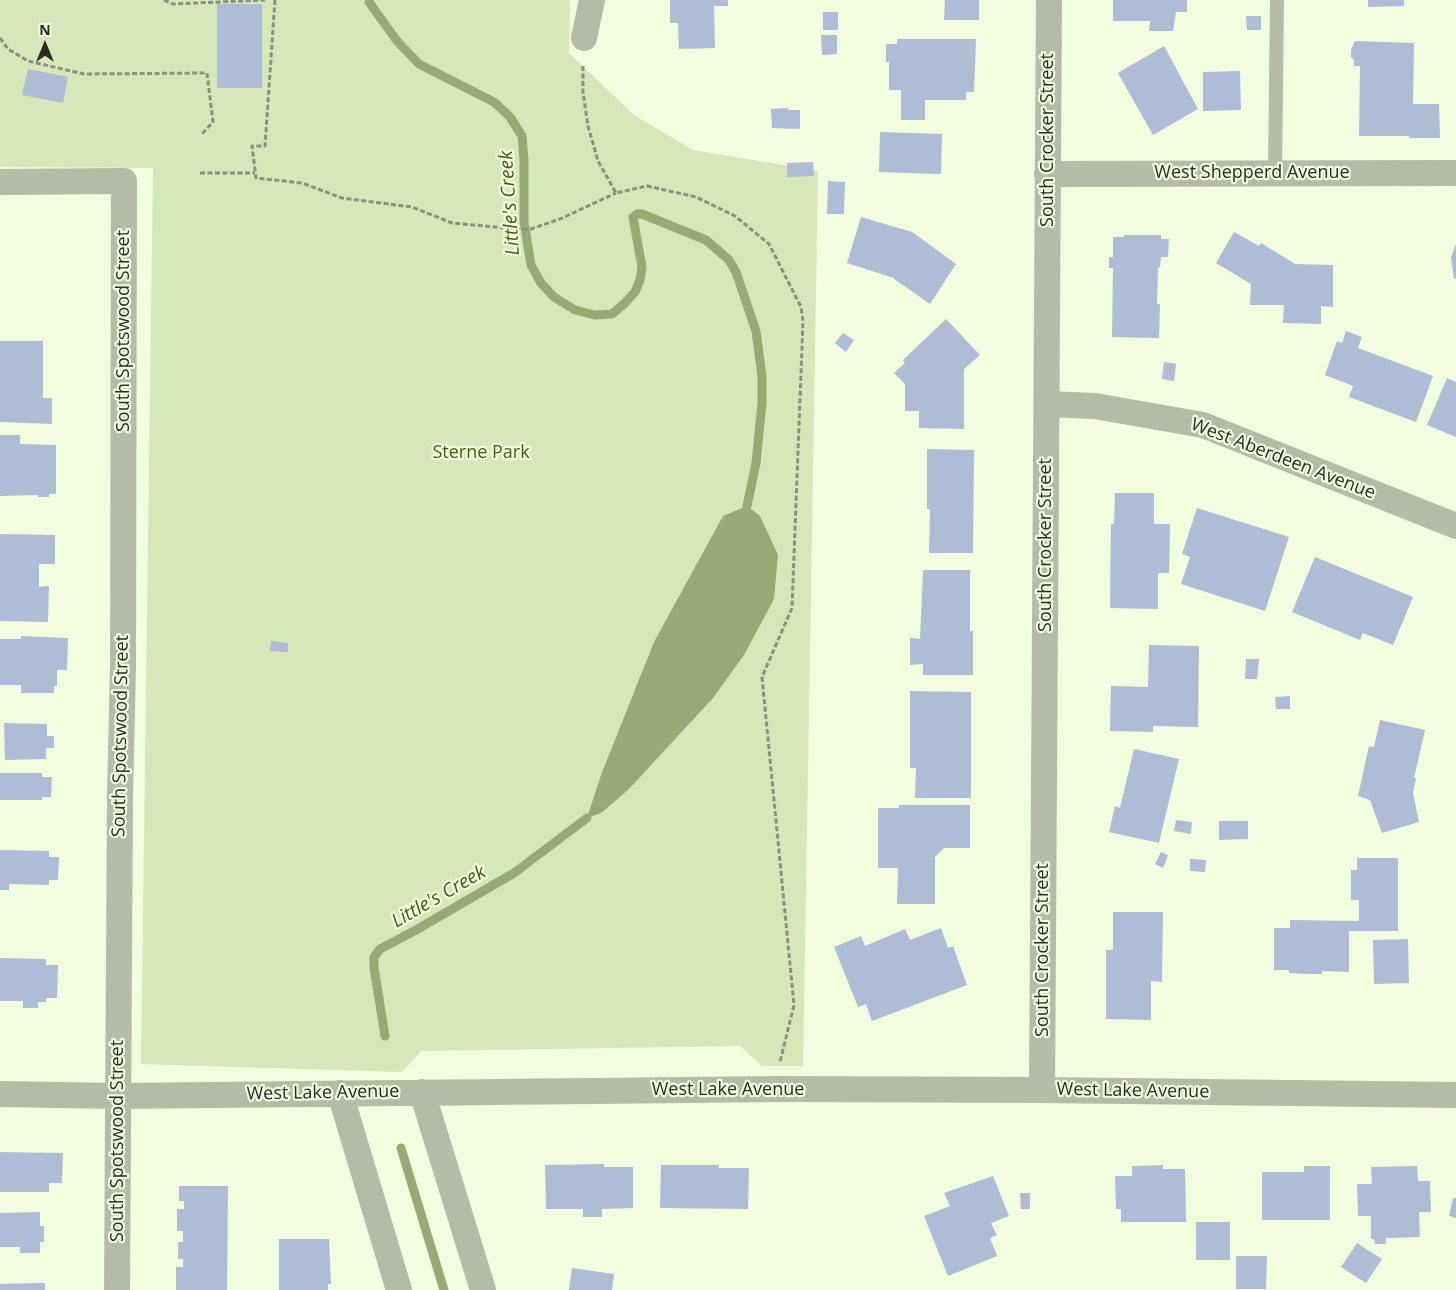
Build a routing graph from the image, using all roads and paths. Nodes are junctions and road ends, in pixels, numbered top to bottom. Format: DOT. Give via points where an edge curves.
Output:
graph roads {
  1 [pos="164,0"];
  2 [pos="265,0"];
  3 [pos="275,0"];
  4 [pos="592,0"];
  5 [pos="1049,0"];
  6 [pos="1277,0"];
  7 [pos="0,38"];
  8 [pos="584,38"];
  9 [pos="201,135"];
  10 [pos="1456,172"];
  11 [pos="200,173"];
  12 [pos="255,173"];
  13 [pos="1276,173"];
  14 [pos="1048,174"];
  15 [pos="0,182"];
  16 [pos="616,192"];
  17 [pos="1047,404"];
  18 [pos="1456,526"];
  19 [pos="780,1089"];
  20 [pos="1042,1090"];
  21 [pos="422,1092"];
  22 [pos="340,1093"];
  23 [pos="0,1094"];
  24 [pos="1456,1095"];
  25 [pos="118,1096"];
  26 [pos="116,1290"];
  27 [pos="399,1290"];
  28 [pos="483,1290"];
  1 -- 2 [label="path" via="173,4"];
  3 -- 12 [label="path" via="265,146 252,146"];
  4 -- 8 [label="street"];
  5 -- 14 [label="street, South Crocker Street"];
  6 -- 13 [label="lane"];
  7 -- 9 [label="path" via="8,49 28,61 84,74 207,72 213,122"];
  8 -- 16 [label="path" via="582,92 588,126 598,161"];
  10 -- 13 [label="street, West Shepperd Avenue"];
  11 -- 12 [label="path"];
  12 -- 16 [label="path" via="256,178 302,183 342,198 412,207 452,223 517,229 531,229 560,219"];
  13 -- 14 [label="street, West Shepperd Avenue"];
  14 -- 17 [label="street, South Crocker Street"];
  15 -- 25 [label="street, South Spotswood Street" via="124,181"];
  16 -- 19 [label="path" via="647,186 696,197 735,216 769,244 802,307 792,608 762,677 794,1005 780,1058"];
  17 -- 18 [label="street, West Aberdeen Avenue" via="1095,406 1203,426"];
  17 -- 20 [label="street, South Crocker Street"];
  19 -- 20 [label="street, West Lake Avenue"];
  19 -- 21 [label="street, West Lake Avenue"];
  20 -- 24 [label="street, West Lake Avenue"];
  21 -- 22 [label="street, West Lake Avenue"];
  21 -- 28 [label="street"];
  22 -- 25 [label="street, West Lake Avenue"];
  22 -- 27 [label="street"];
  23 -- 25 [label="street, West Lake Avenue"];
  25 -- 26 [label="street, South Spotswood Street"];
}
